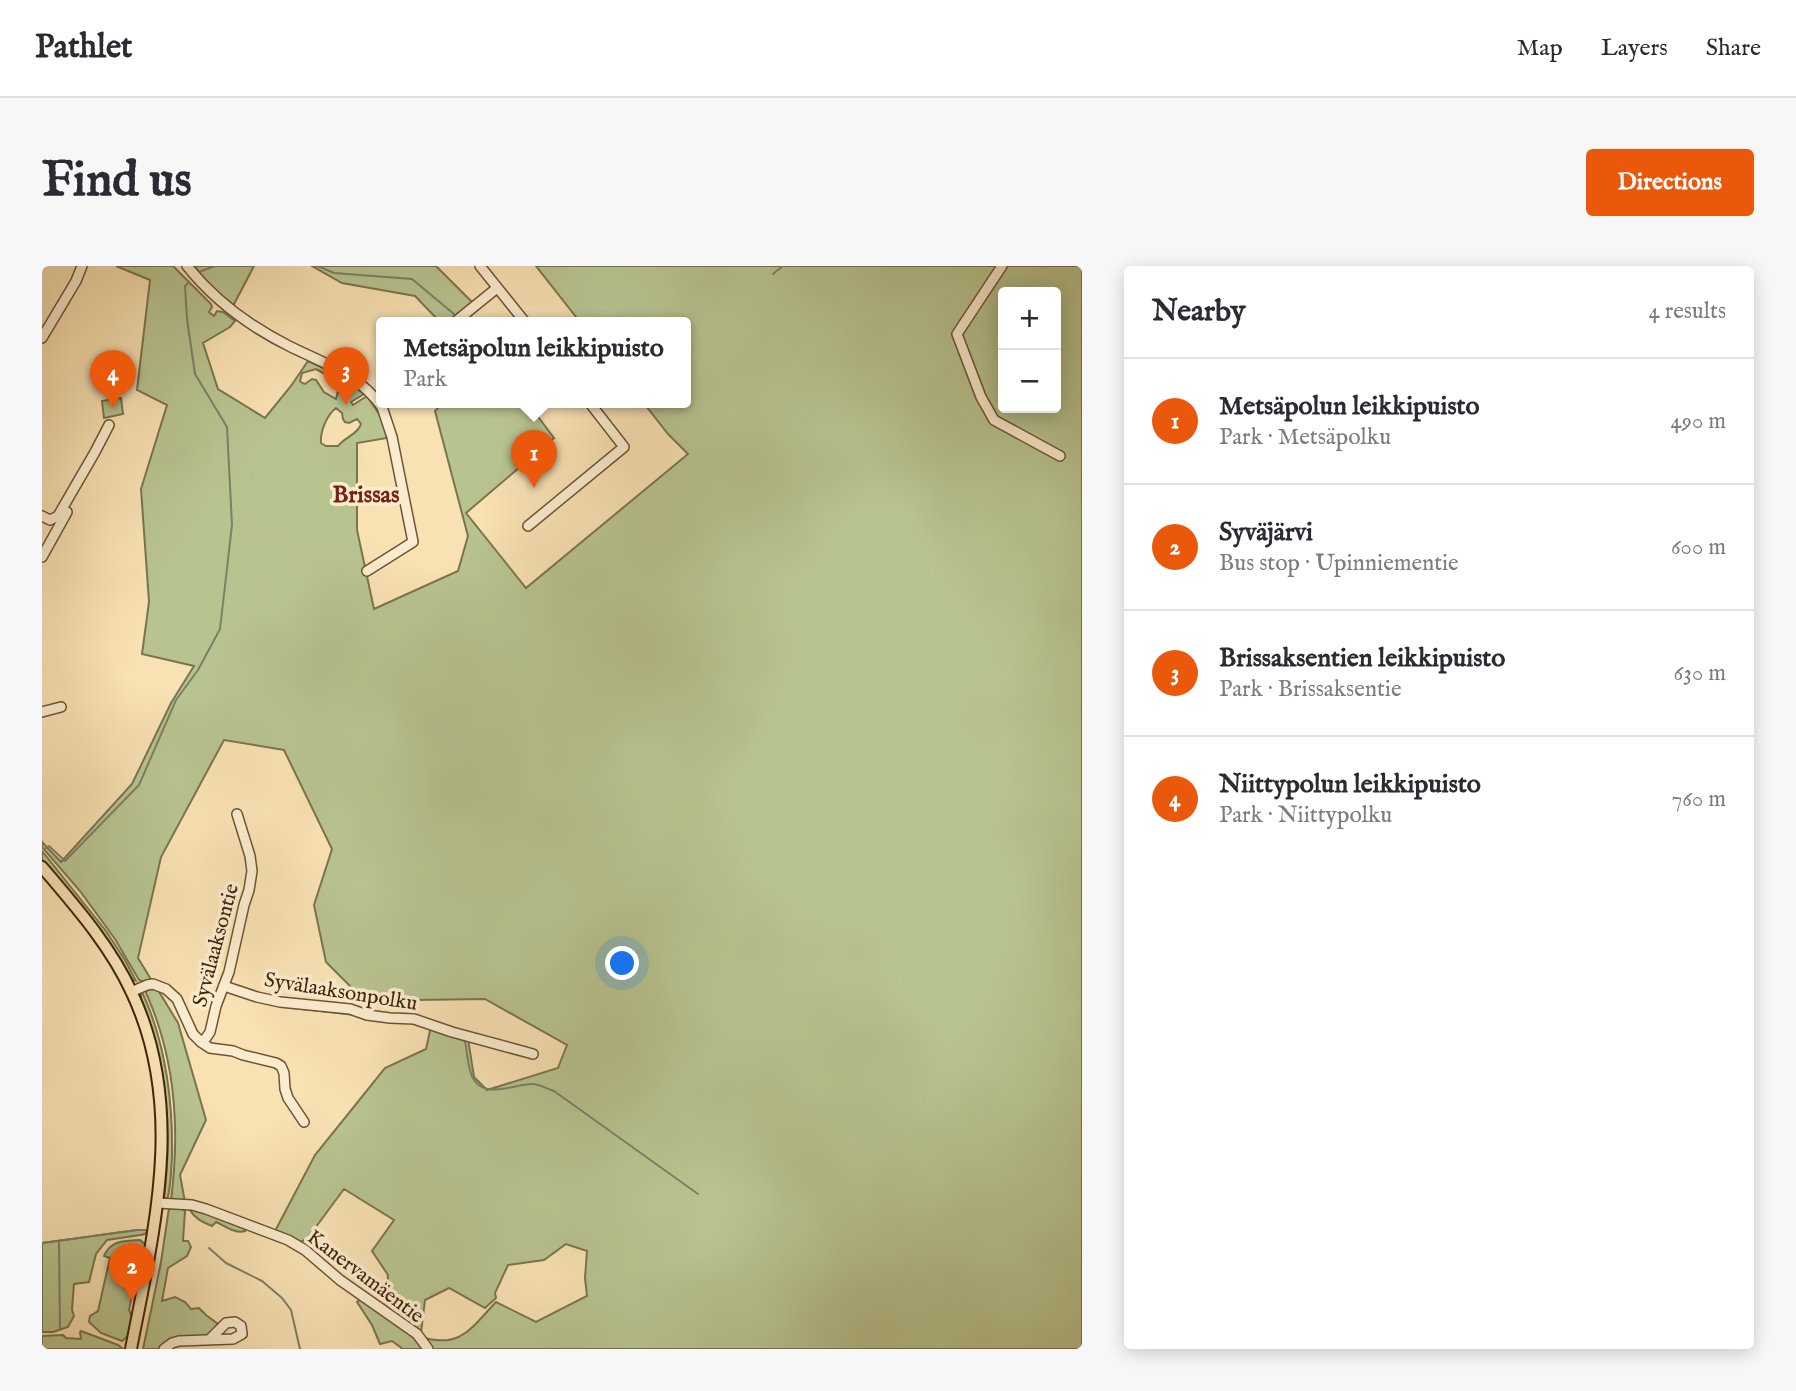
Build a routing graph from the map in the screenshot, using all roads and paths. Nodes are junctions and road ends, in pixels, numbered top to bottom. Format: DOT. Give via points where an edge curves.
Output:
graph roads {
  1 [pos="82,266"];
  2 [pos="187,266"];
  3 [pos="480,266"];
  4 [pos="1002,266"];
  5 [pos="497,288"];
  6 [pos="461,317"];
  7 [pos="520,317"];
  8 [pos="42,338"];
  9 [pos="376,398"];
  10 [pos="386,408"];
  11 [pos="594,408"];
  12 [pos="109,425"];
  13 [pos="95,452"];
  14 [pos="1060,456"];
  15 [pos="42,516"];
  16 [pos="528,526"];
  17 [pos="42,557"];
  18 [pos="367,571"];
  19 [pos="61,707"];
  20 [pos="42,712"];
  21 [pos="237,814"];
  22 [pos="42,867"];
  23 [pos="224,986"];
  24 [pos="131,992"];
  25 [pos="201,1042"];
  26 [pos="533,1054"];
  27 [pos="304,1122"];
  28 [pos="158,1203"];
  29 [pos="209,1339"];
  30 [pos="131,1349"];
  31 [pos="164,1349"];
  32 [pos="428,1349"];
  1 -- 8 [label="street"];
  2 -- 9 [label="street" via="233,312 349,375"];
  3 -- 5 [label="street"];
  4 -- 14 [label="street" via="957,334 994,419"];
  5 -- 6 [label="street"];
  5 -- 7 [label="street"];
  10 -- 18 [label="street" via="413,542"];
  11 -- 16 [label="street" via="624,447"];
  12 -- 13 [label="street"];
  13 -- 15 [label="street" via="58,516 50,520"];
  13 -- 17 [label="street" via="98,459"];
  19 -- 20 [label="street"];
  21 -- 23 [label="street, Syvälaaksontie" via="252,871"];
  22 -- 24 [label="main road" via="100,939"];
  23 -- 25 [label="street, Syvälaaksontie" via="210,1032"];
  23 -- 26 [label="street, Syvälaaksonpolku" via="280,1002 414,1019"];
  24 -- 25 [label="street" via="153,984 166,989 177,999"];
  24 -- 28 [label="main road" via="147,1031 159,1085 163,1152"];
  25 -- 27 [label="street" via="281,1066 288,1098"];
  28 -- 30 [label="main road"];
  28 -- 32 [label="street, Kanervamäentie" via="199,1207 288,1240 416,1334"];
  29 -- 31 [label="street" via="179,1341"];
}
